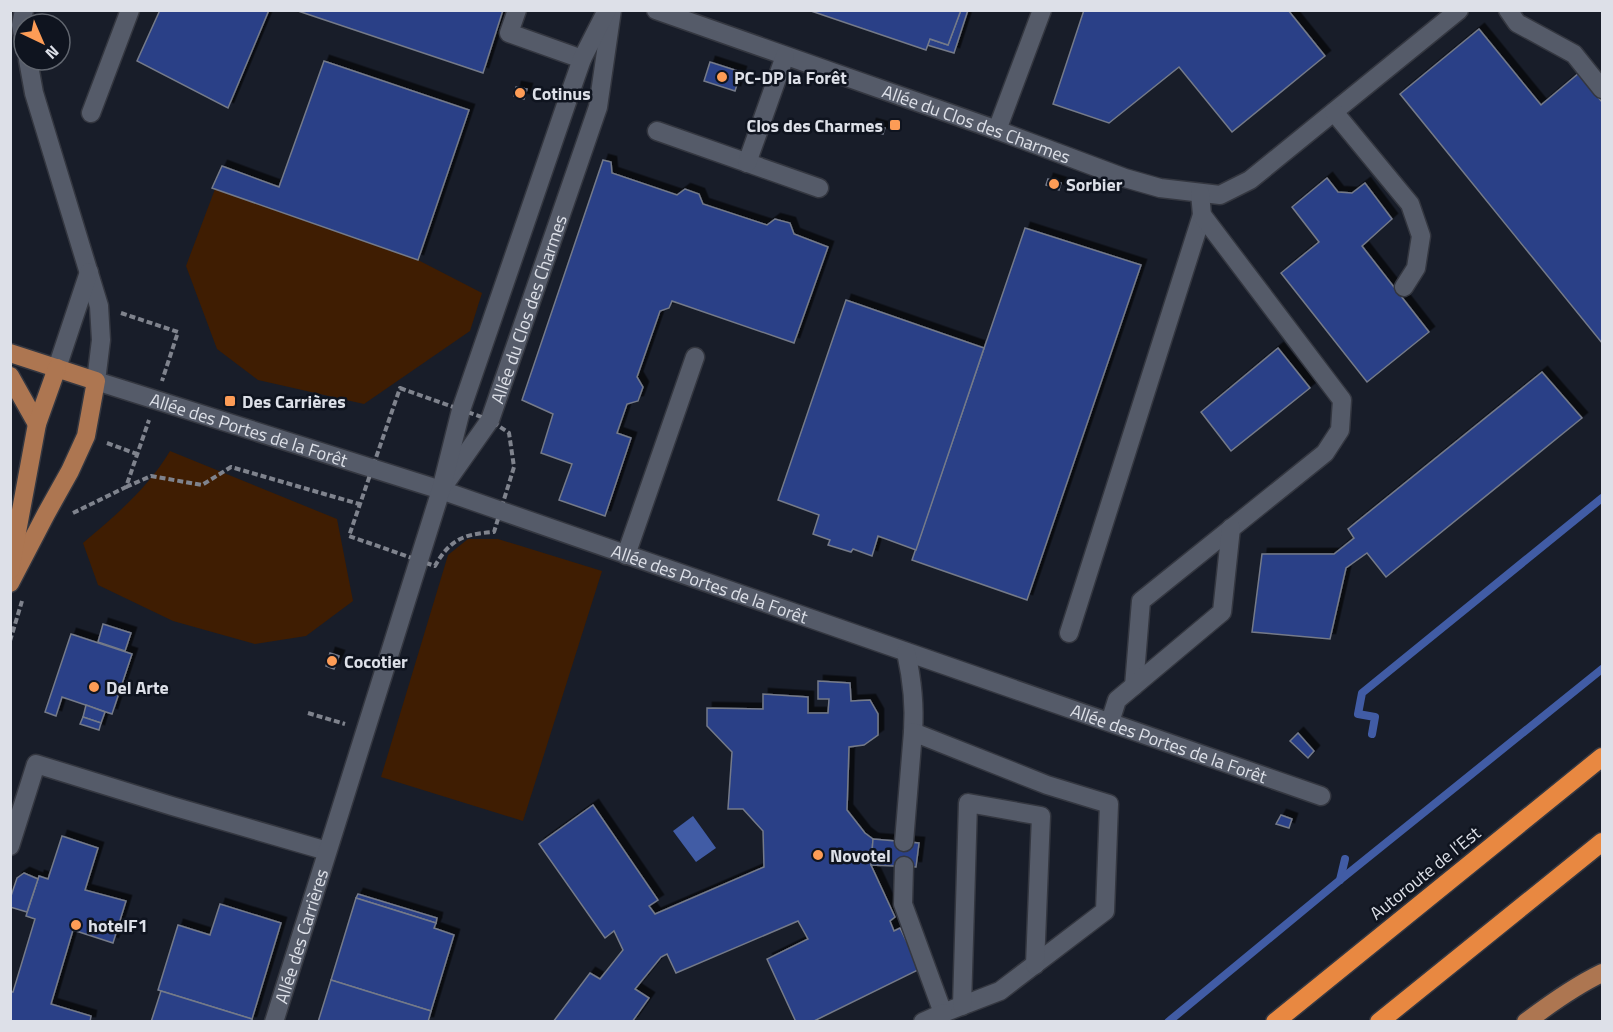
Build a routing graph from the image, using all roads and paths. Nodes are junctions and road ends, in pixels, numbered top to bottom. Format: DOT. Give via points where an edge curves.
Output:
graph roads {
  1 [pos="130,10"];
  2 [pos="517,10"];
  3 [pos="607,10"];
  4 [pos="612,10"];
  5 [pos="656,10"];
  6 [pos="1042,10"];
  7 [pos="1459,10"];
  8 [pos="1508,10"];
  9 [pos="785,56"];
  10 [pos="582,59"];
  11 [pos="30,72"];
  12 [pos="1602,89"];
  13 [pos="91,112"];
  14 [pos="1334,112"];
  15 [pos="997,130"];
  16 [pos="657,131"];
  17 [pos="747,163"];
  18 [pos="819,188"];
  19 [pos="1200,193"];
  20 [pos="1202,215"];
  21 [pos="89,272"];
  22 [pos="1404,287"];
  23 [pos="99,306"];
  24 [pos="10,353"];
  25 [pos="695,357"];
  26 [pos="57,368"];
  27 [pos="10,376"];
  28 [pos="96,381"];
  29 [pos="156,400"];
  30 [pos="38,424"];
  31 [pos="126,487"];
  32 [pos="441,490"];
  33 [pos="359,504"];
  34 [pos="63,519"];
  35 [pos="1231,528"];
  36 [pos="626,555"];
  37 [pos="10,570"];
  38 [pos="10,583"];
  39 [pos="23,597"];
  40 [pos="1069,633"];
  41 [pos="10,641"];
  42 [pos="906,652"];
  43 [pos="1134,686"];
  44 [pos="308,713"];
  45 [pos="1110,722"];
  46 [pos="366,730"];
  47 [pos="913,732"];
  48 [pos="1602,757"];
  49 [pos="1322,796"];
  50 [pos="904,842"];
  51 [pos="1602,842"];
  52 [pos="10,846"];
  53 [pos="327,851"];
  54 [pos="904,867"];
  55 [pos="1035,965"];
  56 [pos="1602,973"];
  57 [pos="962,1006"];
  58 [pos="943,1013"];
  59 [pos="274,1022"];
  60 [pos="923,1022"];
  61 [pos="1275,1022"];
  62 [pos="1379,1022"];
  63 [pos="1526,1022"];
  1 -- 13 [label="street"];
  2 -- 10 [label="street" via="509,33"];
  3 -- 10 [label="street, Allée du Clos des Charmes"];
  4 -- 32 [label="street, Allée du Clos des Charmes" via="598,107 490,420"];
  5 -- 9 [label="street, Allée du Clos des Charmes"];
  6 -- 15 [label="street"];
  7 -- 14 [label="street, Allée du Clos des Charmes"];
  8 -- 12 [label="street" via="1517,23 1574,54"];
  9 -- 15 [label="street, Allée du Clos des Charmes"];
  9 -- 17 [label="street"];
  10 -- 32 [label="street, Allée du Clos des Charmes" via="461,410"];
  11 -- 21 [label="street"];
  14 -- 19 [label="street, Allée du Clos des Charmes" via="1250,180 1220,195"];
  14 -- 22 [label="street" via="1410,204 1420,236 1416,268"];
  15 -- 19 [label="street, Allée du Clos des Charmes" via="1125,178"];
  16 -- 17 [label="street"];
  17 -- 18 [label="street"];
  19 -- 20 [label="street"];
  20 -- 35 [label="street" via="1342,400 1340,430 1325,453"];
  20 -- 40 [label="street"];
  21 -- 23 [label="street"];
  21 -- 26 [label="street"];
  23 -- 28 [label="street" via="101,340"];
  23 -- 29 [label="path" via="178,332"];
  24 -- 26 [label="main road"];
  25 -- 36 [label="street"];
  26 -- 28 [label="main road"];
  26 -- 30 [label="main road"];
  27 -- 30 [label="main road"];
  28 -- 29 [label="street, Allée des Portes de la Forêt"];
  28 -- 38 [label="main road" via="86,436"];
  29 -- 31 [label="path"];
  29 -- 32 [label="street, Allée des Portes de la Forêt"];
  30 -- 37 [label="main road"];
  31 -- 33 [label="path" via="151,476 202,486 231,467"];
  31 -- 34 [label="path"];
  32 -- 36 [label="street, Allée des Portes de la Forêt"];
  32 -- 46 [label="street, Allée du Clos des Charmes"];
  35 -- 43 [label="street" via="1222,612"];
  35 -- 43 [label="street" via="1141,601"];
  36 -- 42 [label="street, Allée des Portes de la Forêt"];
  39 -- 41 [label="path"];
  42 -- 45 [label="street, Allée des Portes de la Forêt"];
  42 -- 47 [label="street"];
  43 -- 45 [label="street" via="1117,700"];
  44 -- 46 [label="path"];
  45 -- 49 [label="street, Allée des Portes de la Forêt"];
  46 -- 53 [label="street, Allée du Clos des Charmes"];
  47 -- 50 [label="street"];
  47 -- 55 [label="street" via="1047,785 1109,804 1105,911"];
  48 -- 61 [label="highway, Autoroute de l’Est"];
  51 -- 62 [label="highway"];
  52 -- 53 [label="street" via="36,764"];
  53 -- 59 [label="street, Allée des Carrières"];
  54 -- 58 [label="street" via="903,904"];
  55 -- 57 [label="street" via="1000,992"];
  55 -- 57 [label="street" via="1041,816 968,803"];
  56 -- 63 [label="main road" via="1555,999"];
  57 -- 58 [label="street"];
  58 -- 60 [label="street"];
}
